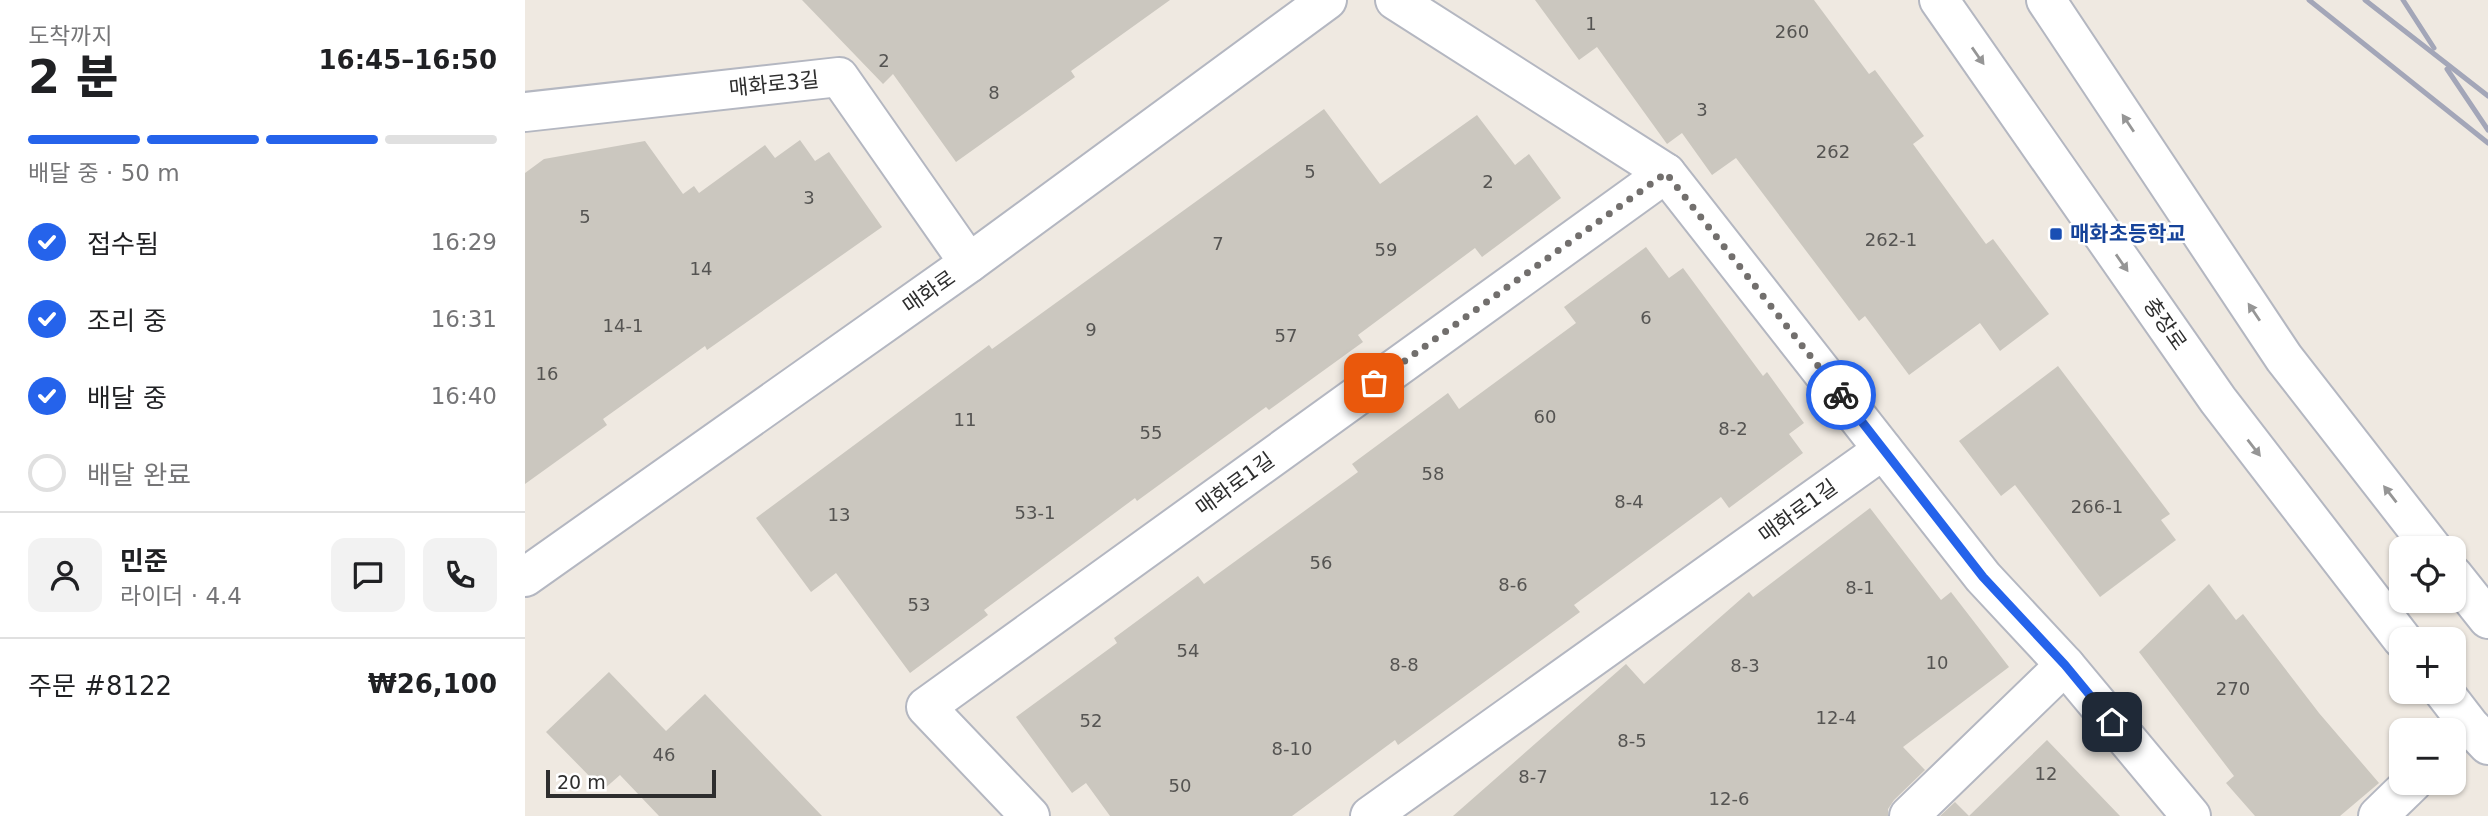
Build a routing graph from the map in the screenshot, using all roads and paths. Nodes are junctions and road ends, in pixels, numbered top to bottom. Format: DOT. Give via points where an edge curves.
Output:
graph roads {
  1 [pos="1327,0"];
  2 [pos="1395,0"];
  3 [pos="1939,0"];
  4 [pos="2046,0"];
  5 [pos="525,112"];
  6 [pos="1666,173"];
  7 [pos="969,263"];
  8 [pos="1883,450"];
  9 [pos="2423,536"];
  10 [pos="525,577"];
  11 [pos="2466,591"];
  12 [pos="2488,619"];
  13 [pos="2393,627"];
  14 [pos="2065,665"];
  15 [pos="2451,704"];
  16 [pos="2471,738"];
  17 [pos="2400,795"];
  18 [pos="1030,816"];
  19 [pos="1370,816"];
  20 [pos="1909,816"];
  21 [pos="2191,816"];
  22 [pos="2378,816"];
  1 -- 7 [label="street, 매화로"];
  2 -- 6 [label="street"];
  3 -- 13 [label="street, 충장로, one-way" via="2218,400"];
  9 -- 4 [label="street, one-way" via="2284,358"];
  5 -- 7 [label="street, 매화로3길" via="839,77"];
  6 -- 8 [label="street"];
  6 -- 18 [label="street, 매화로1길" via="926,707"];
  7 -- 10 [label="street, 매화로"];
  8 -- 14 [label="street" via="1983,577"];
  8 -- 19 [label="street, 매화로1길"];
  11 -- 12 [label="street"];
  14 -- 20 [label="street"];
  14 -- 21 [label="street"];
  15 -- 16 [label="street"];
  17 -- 22 [label="street"];
}
